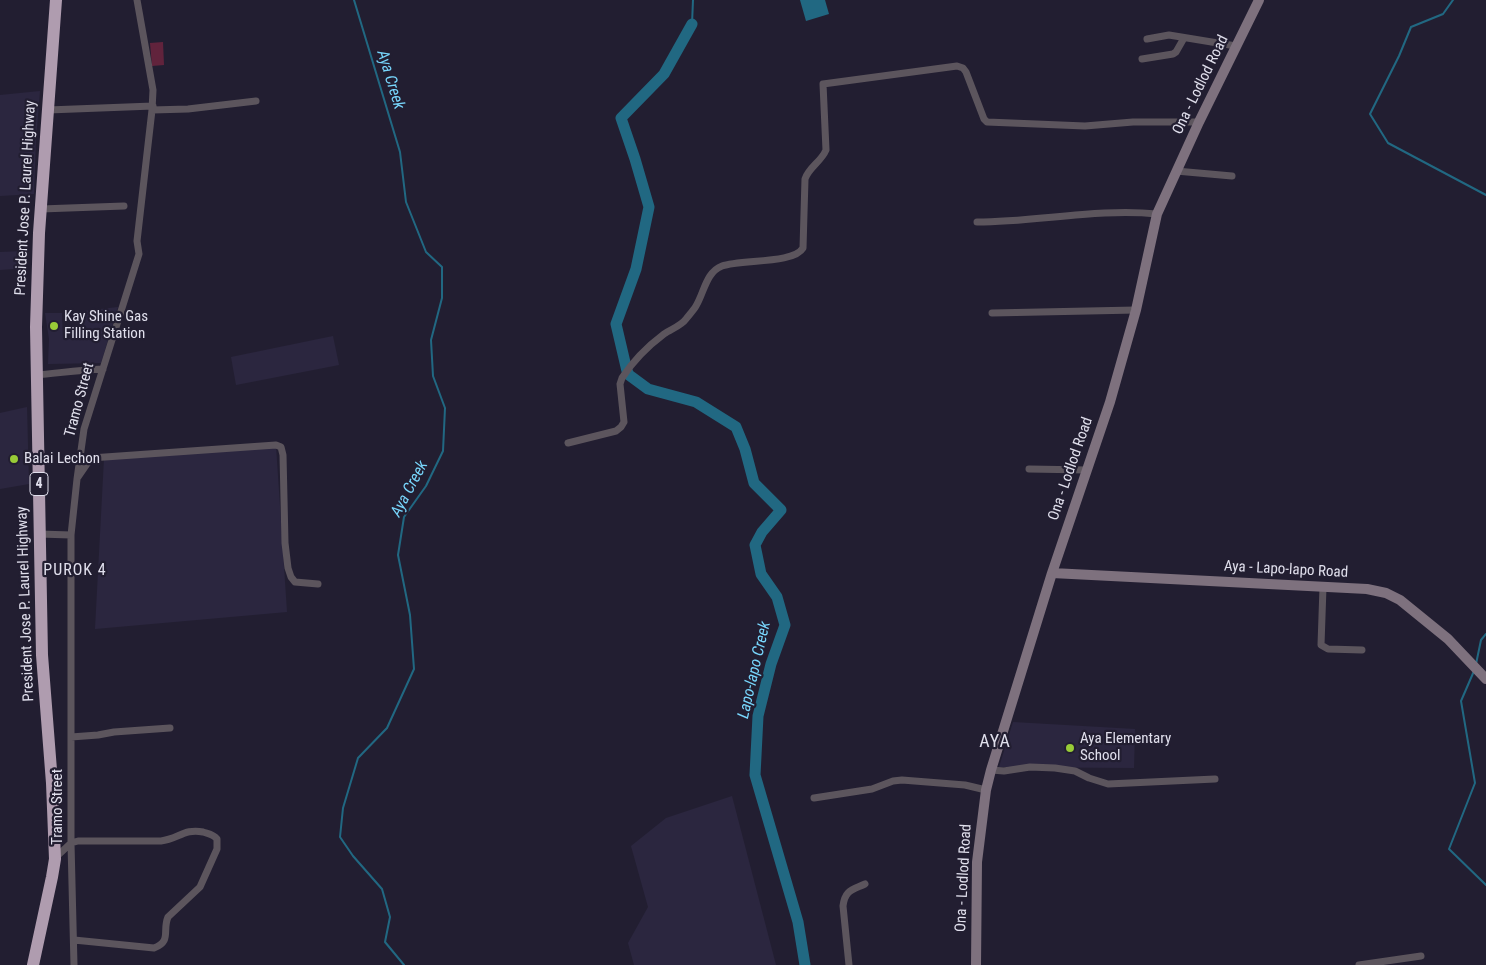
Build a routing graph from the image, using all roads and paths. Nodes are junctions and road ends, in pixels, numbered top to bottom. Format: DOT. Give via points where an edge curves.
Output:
graph roads {
  1 [pos="56,0"];
  2 [pos="137,0"];
  3 [pos="1259,0"];
  4 [pos="1184,38"];
  5 [pos="1147,39"];
  6 [pos="1236,46"];
  7 [pos="1142,59"];
  8 [pos="256,101"];
  9 [pos="152,108"];
  10 [pos="48,110"];
  11 [pos="1199,122"];
  12 [pos="1176,171"];
  13 [pos="1232,176"];
  14 [pos="124,206"];
  15 [pos="41,209"];
  16 [pos="1158,214"];
  17 [pos="977,222"];
  18 [pos="1136,310"];
  19 [pos="992,313"];
  20 [pos="103,369"];
  21 [pos="36,375"];
  22 [pos="568,443"];
  23 [pos="1029,469"];
  24 [pos="1087,470"];
  25 [pos="77,479"];
  26 [pos="39,534"];
  27 [pos="71,535"];
  28 [pos="1052,573"];
  29 [pos="318,584"];
  30 [pos="1323,587"];
  31 [pos="1362,650"];
  32 [pos="1486,679"];
  33 [pos="170,728"];
  34 [pos="71,737"];
  35 [pos="991,770"];
  36 [pos="1215,779"];
  37 [pos="986,790"];
  38 [pos="814,798"];
  39 [pos="71,843"];
  40 [pos="55,859"];
  41 [pos="865,884"];
  42 [pos="74,940"];
  43 [pos="1421,956"];
  44 [pos="33,965"];
  45 [pos="74,965"];
  46 [pos="850,965"];
  47 [pos="976,965"];
  48 [pos="1360,965"];
  1 -- 10 [label="highway, President Jose P. Laurel Highway / 4"];
  2 -- 9 [label="street, Tramo Street" via="153,90"];
  3 -- 6 [label="main road, Ona - Lodlod Road"];
  4 -- 5 [label="street" via="1161,35"];
  4 -- 6 [label="street"];
  4 -- 7 [label="street" via="1173,54"];
  6 -- 11 [label="main road, Ona - Lodlod Road"];
  8 -- 9 [label="street"];
  9 -- 10 [label="street"];
  9 -- 20 [label="street, Tramo Street" via="137,241 139,254"];
  10 -- 15 [label="highway, President Jose P. Laurel Highway / 4"];
  11 -- 12 [label="main road, Ona - Lodlod Road"];
  11 -- 22 [label="street" via="1085,126 987,122 966,72 958,66 823,84 826,150 805,179 801,252 722,266 712,272 696,306 684,322 650,345 622,378 624,422 621,427"];
  12 -- 13 [label="street"];
  12 -- 16 [label="main road, Ona - Lodlod Road"];
  14 -- 15 [label="street"];
  15 -- 21 [label="highway, President Jose P. Laurel Highway / 4"];
  16 -- 17 [label="street" via="1131,212"];
  16 -- 18 [label="main road, Ona - Lodlod Road"];
  18 -- 19 [label="street"];
  18 -- 24 [label="main road, Ona - Lodlod Road"];
  20 -- 21 [label="street"];
  20 -- 25 [label="street, Tramo Street" via="84,429"];
  21 -- 26 [label="highway, President Jose P. Laurel Highway / 4"];
  23 -- 24 [label="street"];
  24 -- 28 [label="main road, Ona - Lodlod Road"];
  25 -- 27 [label="street, Tramo Street"];
  25 -- 29 [label="street" via="92,458 281,447 288,568 295,582"];
  26 -- 27 [label="street"];
  26 -- 40 [label="highway, President Jose P. Laurel Highway / 4" via="42,655"];
  27 -- 34 [label="street, Tramo Street"];
  28 -- 30 [label="main road, Aya - Lapo-lapo Road"];
  28 -- 35 [label="main road, Ona - Lodlod Road"];
  30 -- 31 [label="street" via="1320,644 1328,649"];
  30 -- 32 [label="main road, Aya - Lapo-lapo Road" via="1367,589 1400,600 1448,638"];
  33 -- 34 [label="street"];
  34 -- 39 [label="street, Tramo Street"];
  35 -- 36 [label="street" via="1055,768 1117,785"];
  35 -- 37 [label="main road, Ona - Lodlod Road"];
  37 -- 38 [label="street" via="902,780"];
  37 -- 47 [label="main road, Ona - Lodlod Road" via="977,862"];
  39 -- 40 [label="street"];
  39 -- 42 [label="street, Tramo Street"];
  39 -- 42 [label="street" via="161,841 195,830 214,835 217,839 217,849 200,887 168,917 165,940 161,945 154,948"];
  40 -- 44 [label="highway, President Jose P. Laurel Highway / 4"];
  41 -- 46 [label="street" via="847,893 842,906"];
  42 -- 45 [label="street, Tramo Street"];
  43 -- 48 [label="street"];
}
